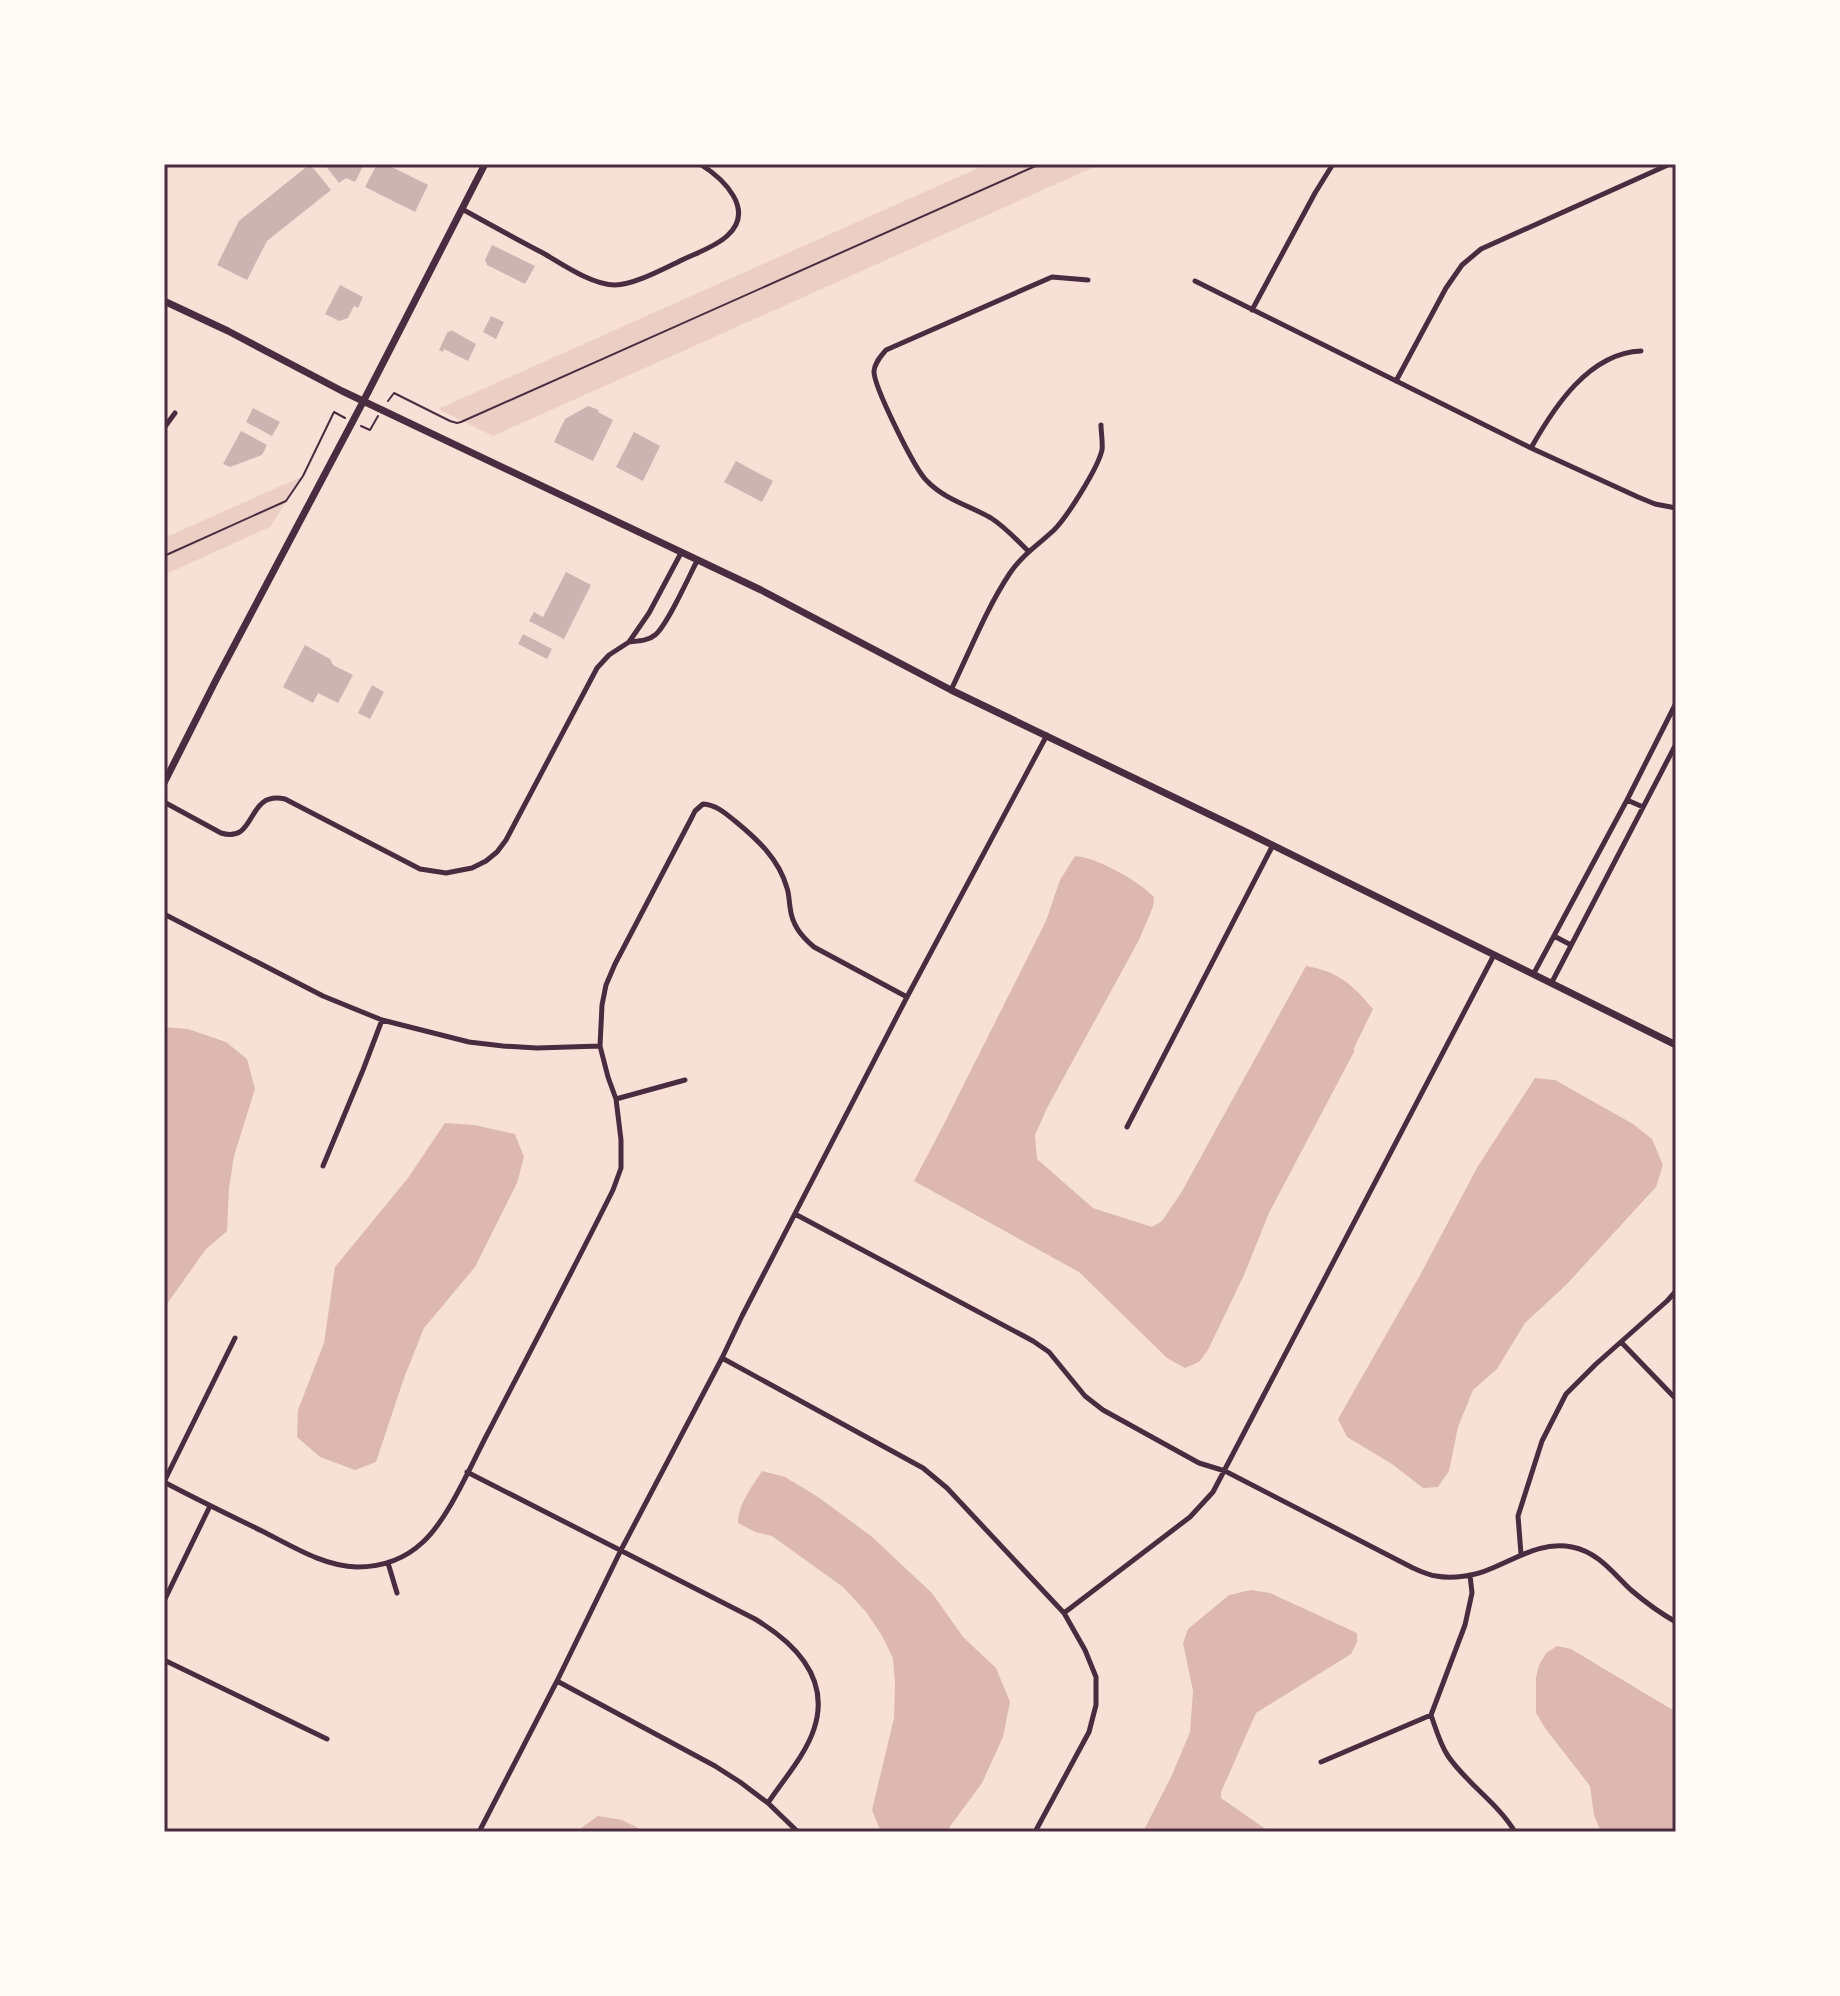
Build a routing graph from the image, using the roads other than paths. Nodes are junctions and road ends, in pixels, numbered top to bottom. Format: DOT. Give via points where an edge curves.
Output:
graph roads {
  1 [pos="485,164"];
  2 [pos="700,164"];
  3 [pos="1333,164"];
  4 [pos="1670,164"];
  5 [pos="461,209"];
  6 [pos="1088,280"];
  7 [pos="1195,281"];
  8 [pos="164,301"];
  9 [pos="1252,310"];
  10 [pos="1641,351"];
  11 [pos="1396,381"];
  12 [pos="364,400"];
  13 [pos="175,413"];
  14 [pos="1101,425"];
  15 [pos="164,428"];
  16 [pos="1531,448"];
  17 [pos="1676,508"];
  18 [pos="1028,551"];
  19 [pos="681,553"];
  20 [pos="697,561"];
  21 [pos="629,642"];
  22 [pos="951,690"];
  23 [pos="1676,703"];
  24 [pos="1047,735"];
  25 [pos="1676,744"];
  26 [pos="164,783"];
  27 [pos="1627,800"];
  28 [pos="164,802"];
  29 [pos="1643,807"];
  30 [pos="1273,845"];
  31 [pos="164,914"];
  32 [pos="1554,936"];
  33 [pos="1571,945"];
  34 [pos="1494,955"];
  35 [pos="1534,973"];
  36 [pos="1552,982"];
  37 [pos="907,997"];
  38 [pos="382,1020"];
  39 [pos="1676,1045"];
  40 [pos="600,1046"];
  41 [pos="685,1080"];
  42 [pos="616,1099"];
  43 [pos="1127,1127"];
  44 [pos="323,1166"];
  45 [pos="795,1214"];
  46 [pos="1676,1291"];
  47 [pos="235,1338"];
  48 [pos="1621,1342"];
  49 [pos="722,1358"];
  50 [pos="1676,1399"];
  51 [pos="1225,1471"];
  52 [pos="467,1472"];
  53 [pos="164,1482"];
  54 [pos="210,1506"];
  55 [pos="621,1550"];
  56 [pos="1521,1554"];
  57 [pos="388,1563"];
  58 [pos="1470,1575"];
  59 [pos="397,1593"];
  60 [pos="164,1601"];
  61 [pos="1064,1613"];
  62 [pos="1676,1622"];
  63 [pos="164,1660"];
  64 [pos="557,1681"];
  65 [pos="1431,1715"];
  66 [pos="327,1739"];
  67 [pos="1321,1762"];
  68 [pos="768,1803"];
  69 [pos="479,1832"];
  70 [pos="798,1832"];
  71 [pos="1035,1832"];
  72 [pos="1515,1832"];
  1 -- 5 [label="street"];
  2 -- 5 [label="street" via="730,190 738,204 737,222 717,243 627,283 590,278"];
  3 -- 9 [label="street"];
  4 -- 11 [label="street" via="1481,249 1446,288"];
  5 -- 12 [label="street"];
  6 -- 18 [label="street" via="1052,277 886,350 875,367 875,381 927,482 992,519"];
  7 -- 9 [label="street"];
  8 -- 12 [label="street"];
  9 -- 11 [label="street"];
  10 -- 16 [label="street" via="1611,358 1580,381 1554,409"];
  11 -- 16 [label="street"];
  12 -- 19 [label="street"];
  12 -- 26 [label="street"];
  13 -- 15 [label="street"];
  14 -- 18 [label="street" via="1102,449 1079,496 1055,529"];
  16 -- 17 [label="street" via="1638,497"];
  18 -- 22 [label="street" via="999,590"];
  19 -- 20 [label="street"];
  19 -- 21 [label="street"];
  20 -- 21 [label="street" via="656,634"];
  20 -- 22 [label="street"];
  21 -- 28 [label="street" via="597,668 502,846 472,868 446,873 420,869 276,797 261,802 244,830 232,835"];
  22 -- 24 [label="street"];
  23 -- 27 [label="street"];
  24 -- 30 [label="street"];
  24 -- 37 [label="street"];
  25 -- 29 [label="street"];
  27 -- 29 [label="street"];
  27 -- 32 [label="street"];
  29 -- 33 [label="street"];
  30 -- 34 [label="street"];
  30 -- 43 [label="street"];
  31 -- 38 [label="street" via="323,996"];
  32 -- 33 [label="street"];
  32 -- 35 [label="street"];
  33 -- 36 [label="street"];
  34 -- 35 [label="street"];
  34 -- 51 [label="street"];
  35 -- 36 [label="street"];
  36 -- 39 [label="street"];
  37 -- 40 [label="street" via="804,939 769,853 721,810 703,804 606,985"];
  37 -- 45 [label="street"];
  38 -- 40 [label="street" via="469,1042"];
  38 -- 44 [label="street"];
  40 -- 42 [label="street"];
  41 -- 42 [label="street"];
  42 -- 52 [label="street" via="621,1168 613,1190"];
  45 -- 49 [label="street"];
  45 -- 51 [label="street" via="1033,1341 1103,1410 1199,1463"];
  46 -- 48 [label="street"];
  47 -- 53 [label="street"];
  48 -- 50 [label="street"];
  48 -- 56 [label="street" via="1566,1394 1542,1441 1518,1516"];
  49 -- 55 [label="street"];
  49 -- 61 [label="street" via="923,1468"];
  51 -- 58 [label="street" via="1413,1568 1434,1576"];
  51 -- 61 [label="street" via="1190,1517"];
  52 -- 55 [label="street"];
  52 -- 57 [label="street" via="426,1540"];
  53 -- 54 [label="street"];
  54 -- 57 [label="street" via="332,1563"];
  54 -- 60 [label="street"];
  55 -- 64 [label="street"];
  55 -- 68 [label="street" via="776,1631 807,1664 818,1699 813,1730"];
  56 -- 58 [label="street"];
  56 -- 62 [label="street" via="1554,1546 1593,1555"];
  57 -- 59 [label="street"];
  58 -- 65 [label="street" via="1465,1625"];
  61 -- 71 [label="street" via="1096,1677 1096,1705 1089,1732"];
  63 -- 66 [label="street"];
  64 -- 68 [label="street" via="715,1766"];
  64 -- 69 [label="street"];
  65 -- 67 [label="street"];
  65 -- 72 [label="street" via="1447,1754"];
  68 -- 70 [label="street"];
}
